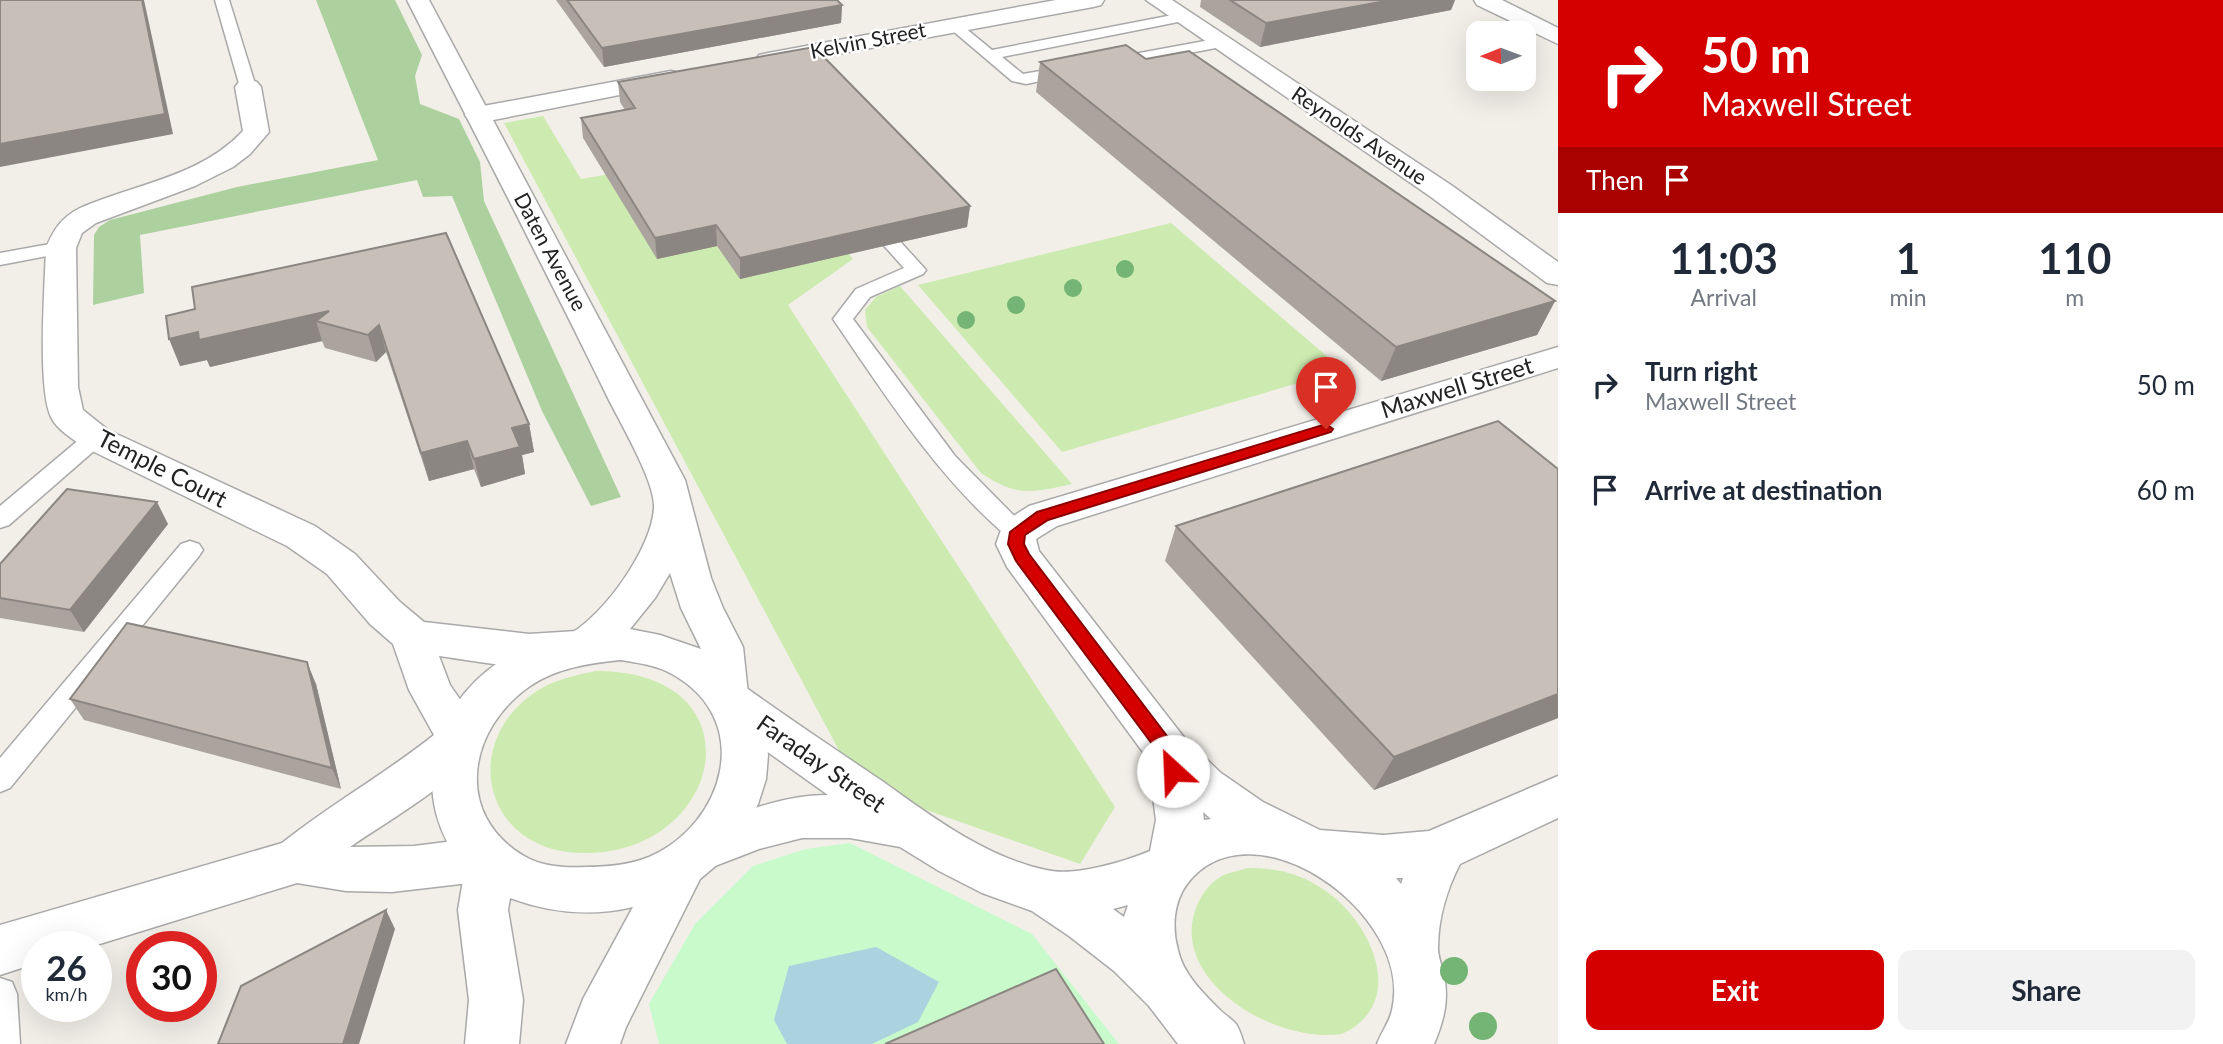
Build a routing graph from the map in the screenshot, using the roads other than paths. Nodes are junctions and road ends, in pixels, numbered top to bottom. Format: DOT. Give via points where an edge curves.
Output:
graph roads {
  1 [pos="222,0"];
  2 [pos="418,0"];
  3 [pos="1093,0"];
  4 [pos="1157,0"];
  5 [pos="1485,0"];
  6 [pos="1183,17"];
  7 [pos="953,25"];
  8 [pos="1558,37"];
  9 [pos="1221,43"];
  10 [pos="988,55"];
  11 [pos="745,64"];
  12 [pos="691,75"];
  13 [pos="248,87"];
  14 [pos="478,115"];
  15 [pos="853,202"];
  16 [pos="61,247"];
  17 [pos="0,259"];
  18 [pos="1558,276"];
  19 [pos="1557,359"];
  20 [pos="95,438"];
  21 [pos="673,508"];
  22 [pos="0,519"];
  23 [pos="1018,532"];
  24 [pos="191,550"];
  25 [pos="413,637"];
  26 [pos="581,647"];
  27 [pos="728,697"];
  28 [pos="461,738"];
  29 [pos="1170,754"];
  30 [pos="0,779"];
  31 [pos="1558,796"];
  32 [pos="912,829"];
  33 [pos="1312,848"];
  34 [pos="1442,849"];
  35 [pos="693,855"];
  36 [pos="296,861"];
  37 [pos="488,861"];
  38 [pos="1171,864"];
  39 [pos="1048,894"];
  40 [pos="1412,948"];
  41 [pos="0,950"];
  42 [pos="1170,993"];
  43 [pos="0,994"];
  44 [pos="3,1044"];
  45 [pos="492,1044"];
  46 [pos="593,1044"];
  47 [pos="1217,1044"];
  48 [pos="1404,1044"];
  1 -- 13 [label="lane"];
  2 -- 14 [label="street, Daten Avenue"];
  3 -- 7 [label="street, Kelvin Street"];
  4 -- 6 [label="street, Reynolds Avenue"];
  5 -- 8 [label="street"];
  6 -- 9 [label="street, Reynolds Avenue"];
  6 -- 10 [label="lane"];
  7 -- 10 [label="lane"];
  7 -- 11 [label="street, Kelvin Street"];
  9 -- 10 [label="lane" via="1026,79"];
  9 -- 18 [label="street, Reynolds Avenue"];
  12 -- 14 [label="street"];
  13 -- 16 [label="street" via="256,132 243,149 188,180 89,214 69,228"];
  14 -- 21 [label="street, Daten Avenue" via="666,480"];
  15 -- 23 [label="lane" via="916,270 863,293 843,319 940,450 992,513"];
  16 -- 17 [label="lane"];
  16 -- 20 [label="street, Temple Court" via="61,387 67,415"];
  19 -- 23 [label="street, Maxwell Street" via="1043,516"];
  20 -- 22 [label="lane"];
  20 -- 25 [label="street, Temple Court" via="300,536 341,564"];
  21 -- 26 [label="street, Daten Avenue" via="666,541 640,590 611,624"];
  21 -- 27 [label="street, Daten Avenue" via="691,578 722,648"];
  23 -- 29 [label="street" via="1021,557"];
  24 -- 30 [label="lane"];
  25 -- 26 [label="street" via="529,652"];
  25 -- 28 [label="street" via="418,664 439,710"];
  26 -- 27 [label="street, Faraday Street" via="621,644 661,651 695,666"];
  26 -- 28 [label="street" via="545,658 513,675 487,698"];
  27 -- 32 [label="street, Faraday Street"];
  27 -- 35 [label="street" via="739,717 746,748 744,782 728,817"];
  28 -- 36 [label="street" via="414,778"];
  28 -- 37 [label="street" via="453,769 455,807 468,835"];
  29 -- 33 [label="street" via="1204,787 1246,817"];
  29 -- 38 [label="street" via="1180,820"];
  31 -- 34 [label="street"];
  32 -- 35 [label="street, Faraday Street" via="861,818 815,816 768,825"];
  32 -- 39 [label="street, Faraday Street" via="999,877"];
  33 -- 34 [label="street" via="1392,856"];
  33 -- 38 [label="street, Faraday Street" via="1264,834 1230,834 1198,844"];
  33 -- 40 [label="street" via="1351,869 1376,892"];
  34 -- 40 [label="street" via="1415,911"];
  35 -- 37 [label="street, Faraday Street" via="664,873 616,890 565,891 517,878"];
  35 -- 46 [label="street" via="602,1018"];
  36 -- 37 [label="street" via="372,871"];
  36 -- 41 [label="street"];
  37 -- 45 [label="street" via="483,910 496,1000"];
  38 -- 39 [label="street, Faraday Street" via="1131,883 1092,892"];
  38 -- 42 [label="street" via="1153,892 1148,924 1154,958"];
  39 -- 42 [label="street, Faraday Street" via="1132,954"];
  40 -- 48 [label="street" via="1421,985 1417,1020"];
  42 -- 47 [label="street"];
  43 -- 44 [label="lane"];
}
